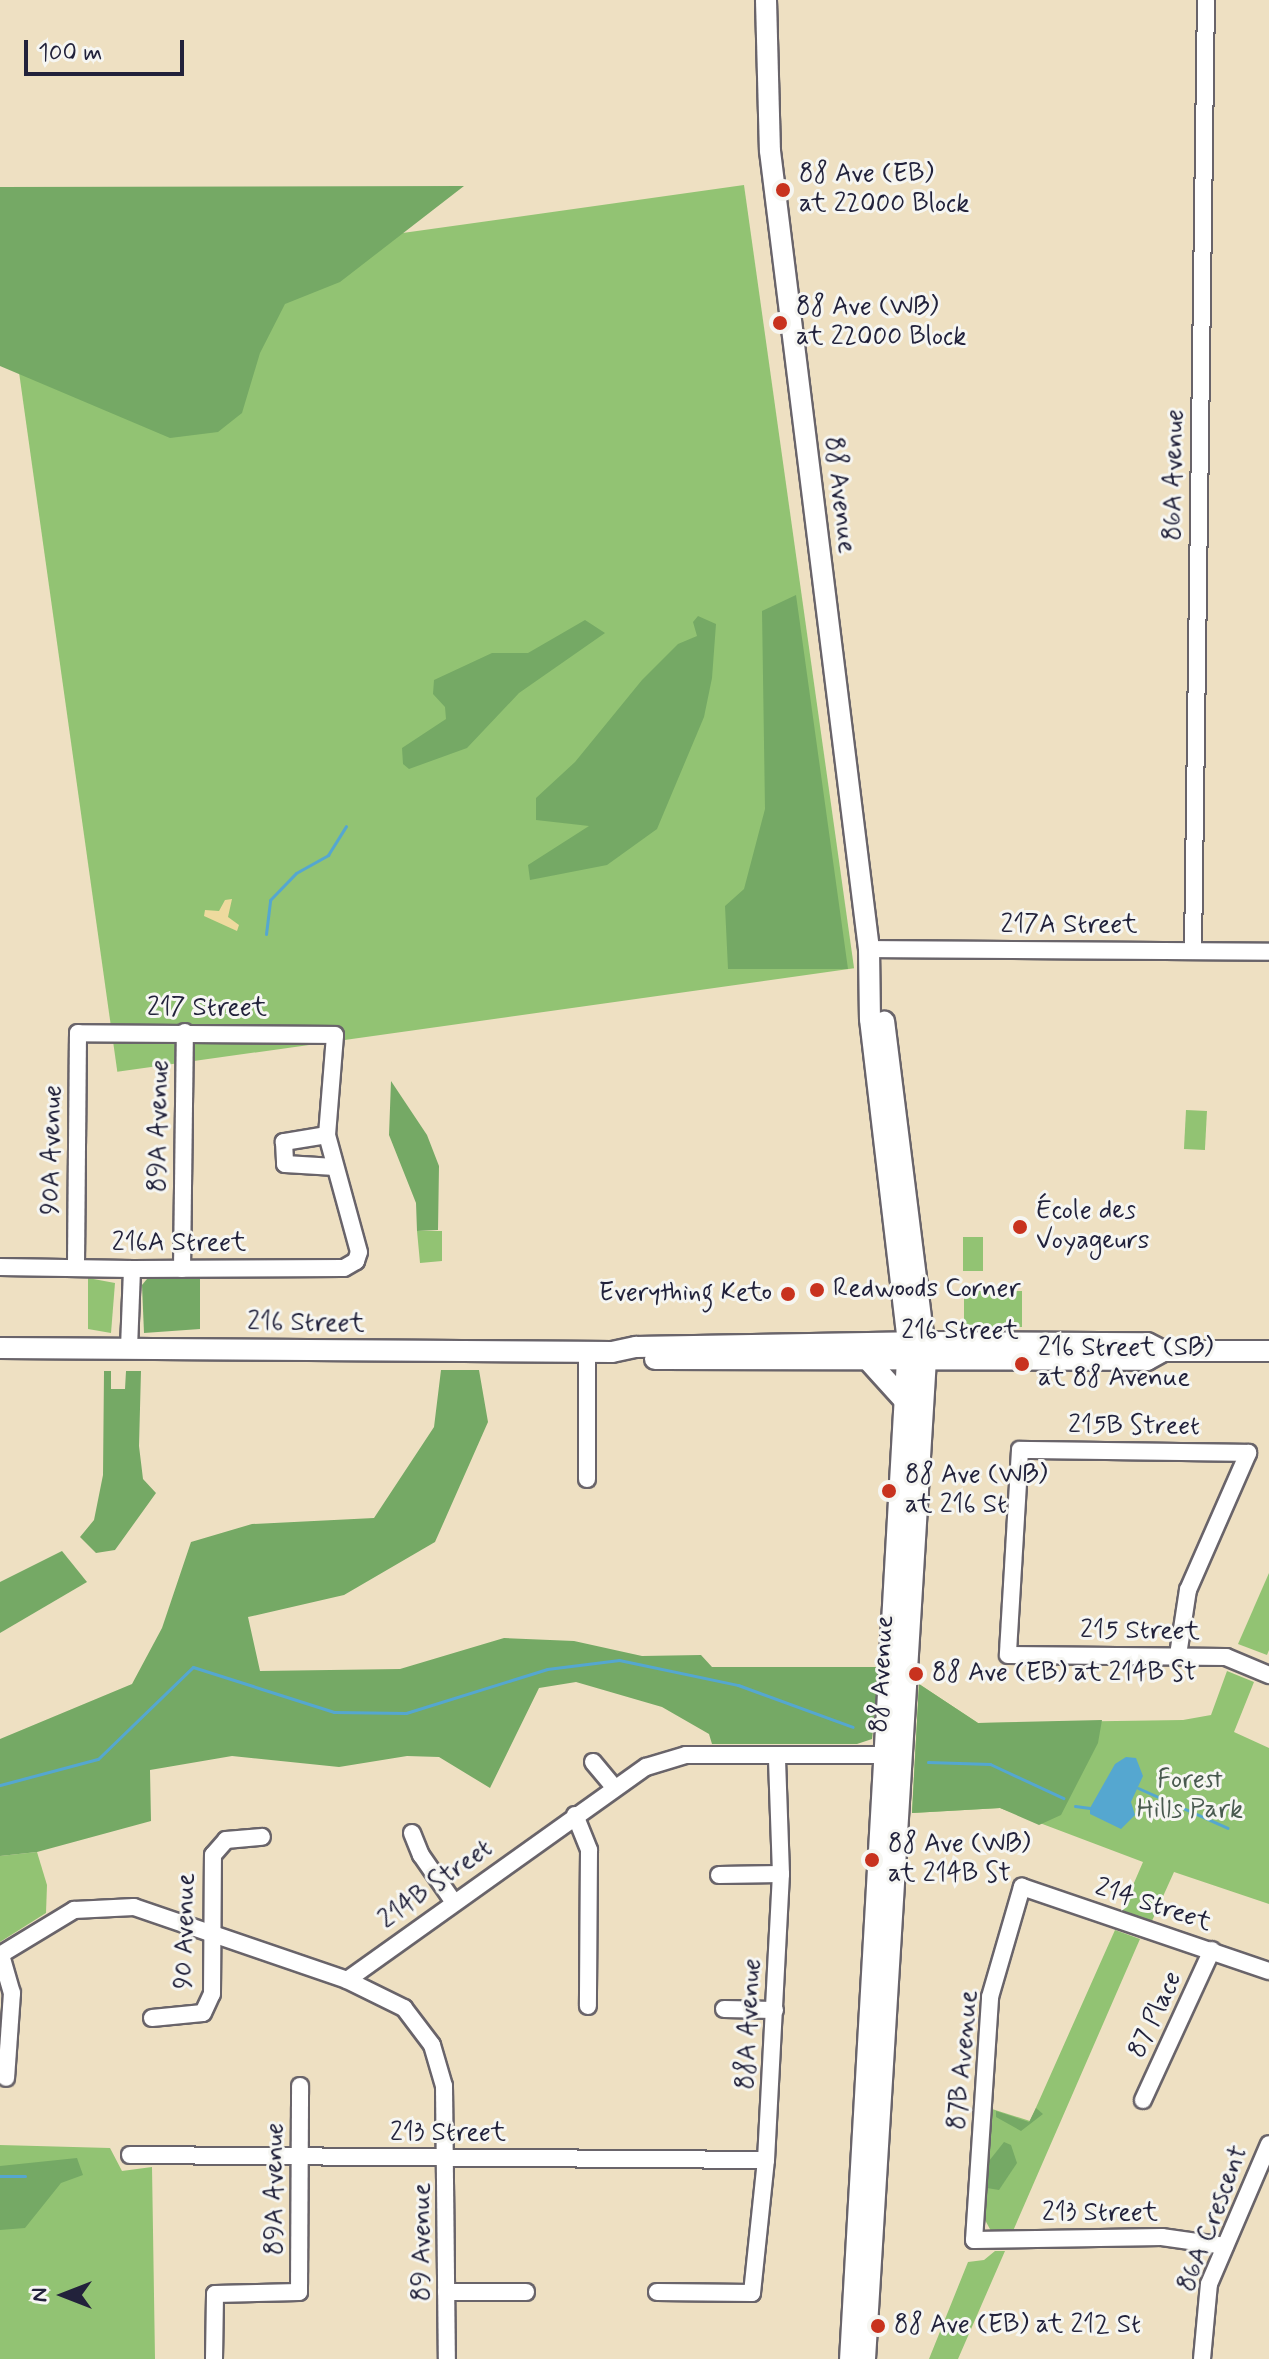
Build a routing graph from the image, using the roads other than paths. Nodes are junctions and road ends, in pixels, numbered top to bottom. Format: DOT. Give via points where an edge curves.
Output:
graph roads {
  1 [pos="766,0"];
  2 [pos="1206,0"];
  3 [pos="869,949"];
  4 [pos="1193,951"];
  5 [pos="1269,952"];
  6 [pos="185,1032"];
  7 [pos="78,1033"];
  8 [pos="327,1135"];
  9 [pos="335,1167"];
  10 [pos="0,1267"];
  11 [pos="76,1268"];
  12 [pos="132,1269"];
  13 [pos="182,1269"];
  14 [pos="0,1348"];
  15 [pos="129,1348"];
  16 [pos="917,1350"];
  17 [pos="1269,1351"];
  18 [pos="587,1352"];
  19 [pos="612,1352"];
  20 [pos="867,1359"];
  21 [pos="906,1402"];
  22 [pos="587,1479"];
  23 [pos="1008,1655"];
  24 [pos="1178,1655"];
  25 [pos="1269,1675"];
  26 [pos="895,1755"];
  27 [pos="777,1758"];
  28 [pos="593,1762"];
  29 [pos="615,1788"];
  30 [pos="575,1815"];
  31 [pos="412,1833"];
  32 [pos="262,1837"];
  33 [pos="781,1874"];
  34 [pos="719,1875"];
  35 [pos="1022,1887"];
  36 [pos="453,1901"];
  37 [pos="212,1932"];
  38 [pos="1212,1950"];
  39 [pos="1,1955"];
  40 [pos="1269,1971"];
  41 [pos="347,1980"];
  42 [pos="588,2006"];
  43 [pos="724,2009"];
  44 [pos="775,2010"];
  45 [pos="152,2018"];
  46 [pos="6,2078"];
  47 [pos="300,2086"];
  48 [pos="1143,2100"];
  49 [pos="1269,2144"];
  50 [pos="130,2155"];
  51 [pos="300,2157"];
  52 [pos="447,2158"];
  53 [pos="766,2160"];
  54 [pos="974,2240"];
  55 [pos="1225,2246"];
  56 [pos="446,2292"];
  57 [pos="526,2292"];
  58 [pos="657,2292"];
  59 [pos="851,2330"];
  60 [pos="214,2359"];
  61 [pos="447,2359"];
  62 [pos="837,2359"];
  63 [pos="850,2359"];
  64 [pos="865,2359"];
  65 [pos="1202,2359"];
  1 -- 3 [label="main road, 88 Avenue" via="770,151"];
  2 -- 4 [label="street, 86A Avenue"];
  3 -- 4 [label="street, 217A Street"];
  3 -- 16 [label="main road, 88 Avenue" via="874,996 870,1019"];
  4 -- 5 [label="street, 217A Street"];
  6 -- 7 [label="street, 217 Street"];
  6 -- 8 [label="street, 217 Street" via="335,1035"];
  6 -- 13 [label="street, 89A Avenue"];
  7 -- 11 [label="street, 90A Avenue"];
  8 -- 9 [label="street"];
  8 -- 9 [label="street" via="293,1136 284,1142 285,1164"];
  9 -- 13 [label="street, 216A Street" via="359,1252 356,1261 344,1268"];
  10 -- 11 [label="street, 216A Street"];
  11 -- 12 [label="street, 216A Street"];
  12 -- 13 [label="street, 216A Street"];
  12 -- 15 [label="street"];
  14 -- 15 [label="main road, 216 Street"];
  15 -- 18 [label="main road, 216 Street"];
  16 -- 17 [label="main road, 216 Street" via="1147,1360 1163,1351"];
  16 -- 19 [label="main road, 216 Street" via="651,1346"];
  16 -- 20 [label="main road, 216 Street"];
  16 -- 21 [label="main road, 88 Avenue"];
  16 -- 26 [label="main road, 88 Avenue"];
  18 -- 19 [label="main road, 216 Street"];
  18 -- 22 [label="street"];
  19 -- 20 [label="main road, 216 Street" via="636,1358"];
  20 -- 21 [label="main road"];
  21 -- 26 [label="main road, 88 Avenue"];
  23 -- 24 [label="street, 215 Street"];
  23 -- 24 [label="street, 215B Street" via="1020,1450 1248,1453 1188,1590"];
  24 -- 25 [label="street, 215 Street" via="1226,1657"];
  26 -- 27 [label="street, 214B Street"];
  26 -- 59 [label="main road, 88 Avenue"];
  26 -- 64 [label="main road, 88 Avenue"];
  27 -- 29 [label="street, 214B Street" via="686,1755 646,1767"];
  27 -- 33 [label="street, 88A Avenue"];
  28 -- 29 [label="street"];
  29 -- 30 [label="street, 214B Street"];
  30 -- 36 [label="street, 214B Street"];
  30 -- 42 [label="street" via="589,1850"];
  31 -- 36 [label="street"];
  32 -- 37 [label="street, 90 Avenue" via="233,1838 215,1848"];
  33 -- 34 [label="street"];
  33 -- 44 [label="street, 88A Avenue"];
  35 -- 38 [label="street, 214 Street"];
  35 -- 54 [label="street, 87B Avenue" via="990,1997"];
  36 -- 41 [label="street, 214B Street"];
  37 -- 39 [label="street" via="134,1907 103,1906 74,1910"];
  37 -- 41 [label="street"];
  37 -- 45 [label="street, 90 Avenue" via="212,1994 203,2013"];
  38 -- 40 [label="street, 214 Street"];
  38 -- 48 [label="street, 87 Place"];
  39 -- 46 [label="street" via="12,1993"];
  41 -- 52 [label="street, 89 Avenue" via="404,2008 432,2045 444,2086"];
  43 -- 44 [label="street"];
  44 -- 53 [label="street, 88A Avenue"];
  47 -- 51 [label="street, 89A Avenue"];
  49 -- 55 [label="street, 86A Crescent"];
  50 -- 51 [label="street, 213 Street"];
  51 -- 52 [label="street, 213 Street"];
  51 -- 60 [label="street, 89A Avenue" via="299,2292 215,2294"];
  52 -- 53 [label="street, 213 Street"];
  52 -- 56 [label="street, 89 Avenue"];
  53 -- 58 [label="street, 88A Avenue" via="752,2293"];
  54 -- 55 [label="street, 213 Street" via="1162,2237"];
  55 -- 65 [label="street, 86A Crescent" via="1209,2284"];
  56 -- 57 [label="street"];
  56 -- 61 [label="street, 89 Avenue"];
  59 -- 62 [label="main road"];
  59 -- 63 [label="main road, 88 Avenue"];
}
